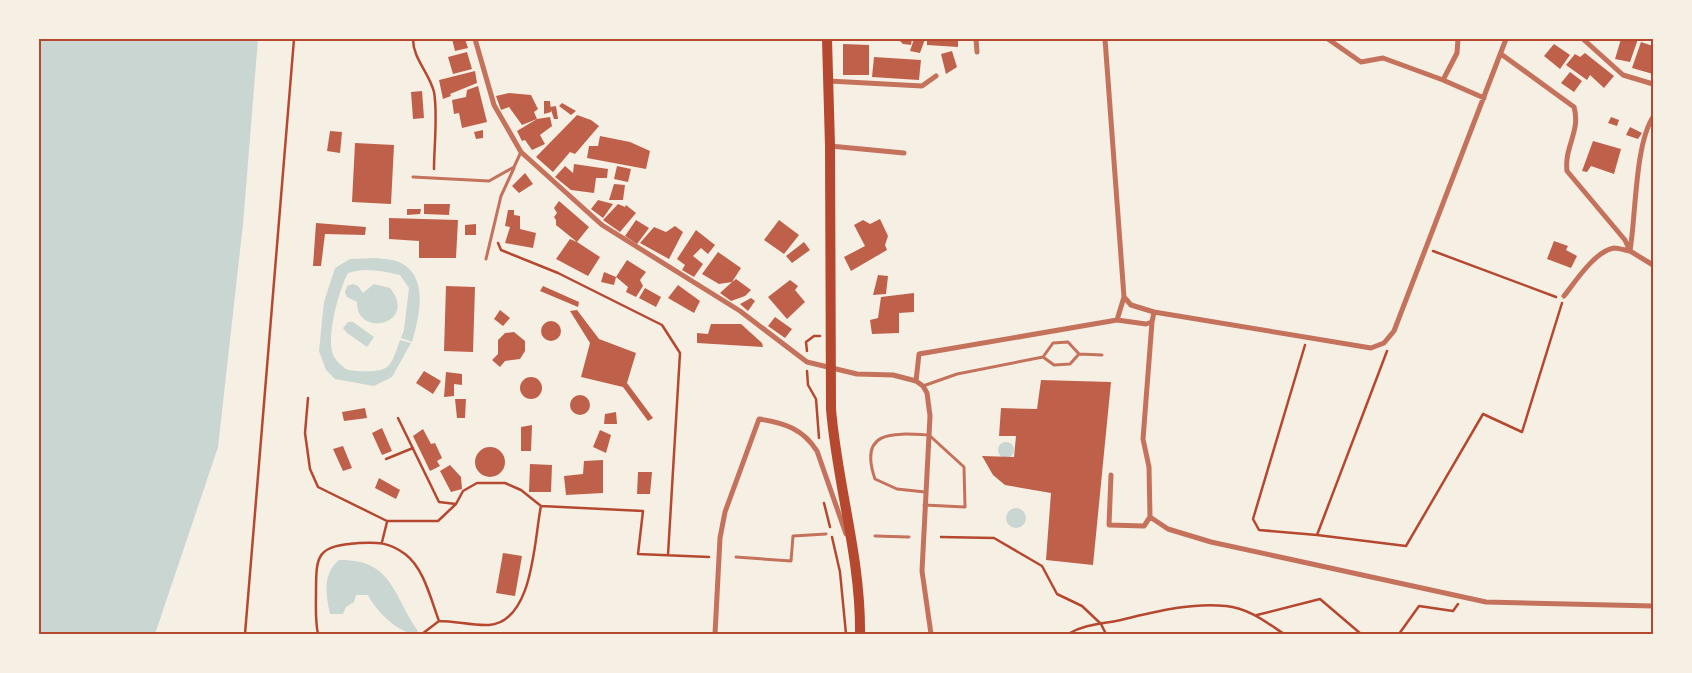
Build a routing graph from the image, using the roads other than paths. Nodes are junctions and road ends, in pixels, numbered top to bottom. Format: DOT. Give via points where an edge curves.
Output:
graph roads {
  1 [pos="475,39"];
  2 [pos="827,39"];
  3 [pos="976,39"];
  4 [pos="1105,39"];
  5 [pos="1328,39"];
  6 [pos="1458,39"];
  7 [pos="1506,39"];
  8 [pos="1583,39"];
  9 [pos="977,52"];
  10 [pos="1501,54"];
  11 [pos="936,76"];
  12 [pos="1443,80"];
  13 [pos="830,81"];
  14 [pos="1653,84"];
  15 [pos="1484,98"];
  16 [pos="1653,117"];
  17 [pos="830,146"];
  18 [pos="521,152"];
  19 [pos="904,153"];
  20 [pos="514,167"];
  21 [pos="414,178"];
  22 [pos="1630,251"];
  23 [pos="486,259"];
  24 [pos="1653,265"];
  25 [pos="1564,296"];
  26 [pos="1124,297"];
  27 [pos="1154,312"];
  28 [pos="1117,320"];
  29 [pos="1152,322"];
  30 [pos="1079,354"];
  31 [pos="1102,355"];
  32 [pos="1043,357"];
  33 [pos="830,367"];
  34 [pos="916,381"];
  35 [pos="923,386"];
  36 [pos="929,435"];
  37 [pos="1111,474"];
  38 [pos="925,492"];
  39 [pos="924,505"];
  40 [pos="1150,517"];
  41 [pos="826,534"];
  42 [pos="875,536"];
  43 [pos="909,537"];
  44 [pos="852,554"];
  45 [pos="736,557"];
  46 [pos="1653,606"];
  47 [pos="715,634"];
  48 [pos="860,634"];
  49 [pos="931,634"];
  1 -- 18 [label="street" via="494,105"];
  2 -- 13 [label="main road"];
  3 -- 9 [label="street"];
  4 -- 26 [label="street"];
  5 -- 12 [label="street" via="1361,62 1383,58"];
  6 -- 12 [label="street" via="1457,53"];
  7 -- 10 [label="street"];
  8 -- 14 [label="street" via="1623,75"];
  10 -- 15 [label="street"];
  10 -- 22 [label="street" via="1574,107 1577,119 1566,159 1568,171 1625,240"];
  11 -- 13 [label="street" via="922,86"];
  12 -- 15 [label="street"];
  13 -- 17 [label="main road"];
  15 -- 27 [label="street" via="1394,330 1384,343 1371,348"];
  16 -- 22 [label="street" via="1647,126 1641,153"];
  17 -- 19 [label="street"];
  17 -- 33 [label="main road"];
  18 -- 20 [label="lane"];
  18 -- 33 [label="street" via="602,225 740,311 807,362"];
  20 -- 21 [label="lane" via="489,181"];
  20 -- 23 [label="lane" via="502,196"];
  22 -- 24 [label="street"];
  22 -- 25 [label="street" via="1614,248 1602,254"];
  26 -- 27 [label="street" via="1131,305"];
  26 -- 28 [label="street"];
  27 -- 29 [label="street"];
  28 -- 29 [label="street"];
  28 -- 34 [label="street" via="919,354"];
  29 -- 40 [label="street" via="1143,439 1149,467"];
  30 -- 31 [label="lane"];
  30 -- 32 [label="lane" via="1070,364 1054,365"];
  30 -- 32 [label="lane" via="1068,342 1053,343"];
  32 -- 35 [label="lane" via="957,374"];
  33 -- 34 [label="street" via="857,374 894,374"];
  33 -- 44 [label="main road" via="834,441"];
  34 -- 35 [label="street"];
  35 -- 36 [label="street" via="929,409"];
  36 -- 38 [label="street"];
  36 -- 38 [label="lane" via="888,434 876,442 870,454 875,479 897,489"];
  36 -- 39 [label="lane" via="964,467 965,507"];
  37 -- 40 [label="street" via="1109,525 1144,526"];
  38 -- 39 [label="street"];
  39 -- 49 [label="street" via="922,571"];
  40 -- 46 [label="street" via="1168,529 1211,542 1486,602"];
  41 -- 45 [label="lane" via="793,536 791,561"];
  42 -- 43 [label="lane"];
  44 -- 47 [label="street" via="818,451 810,440 791,426 759,419 725,512 720,538"];
  44 -- 48 [label="main road"];
}
